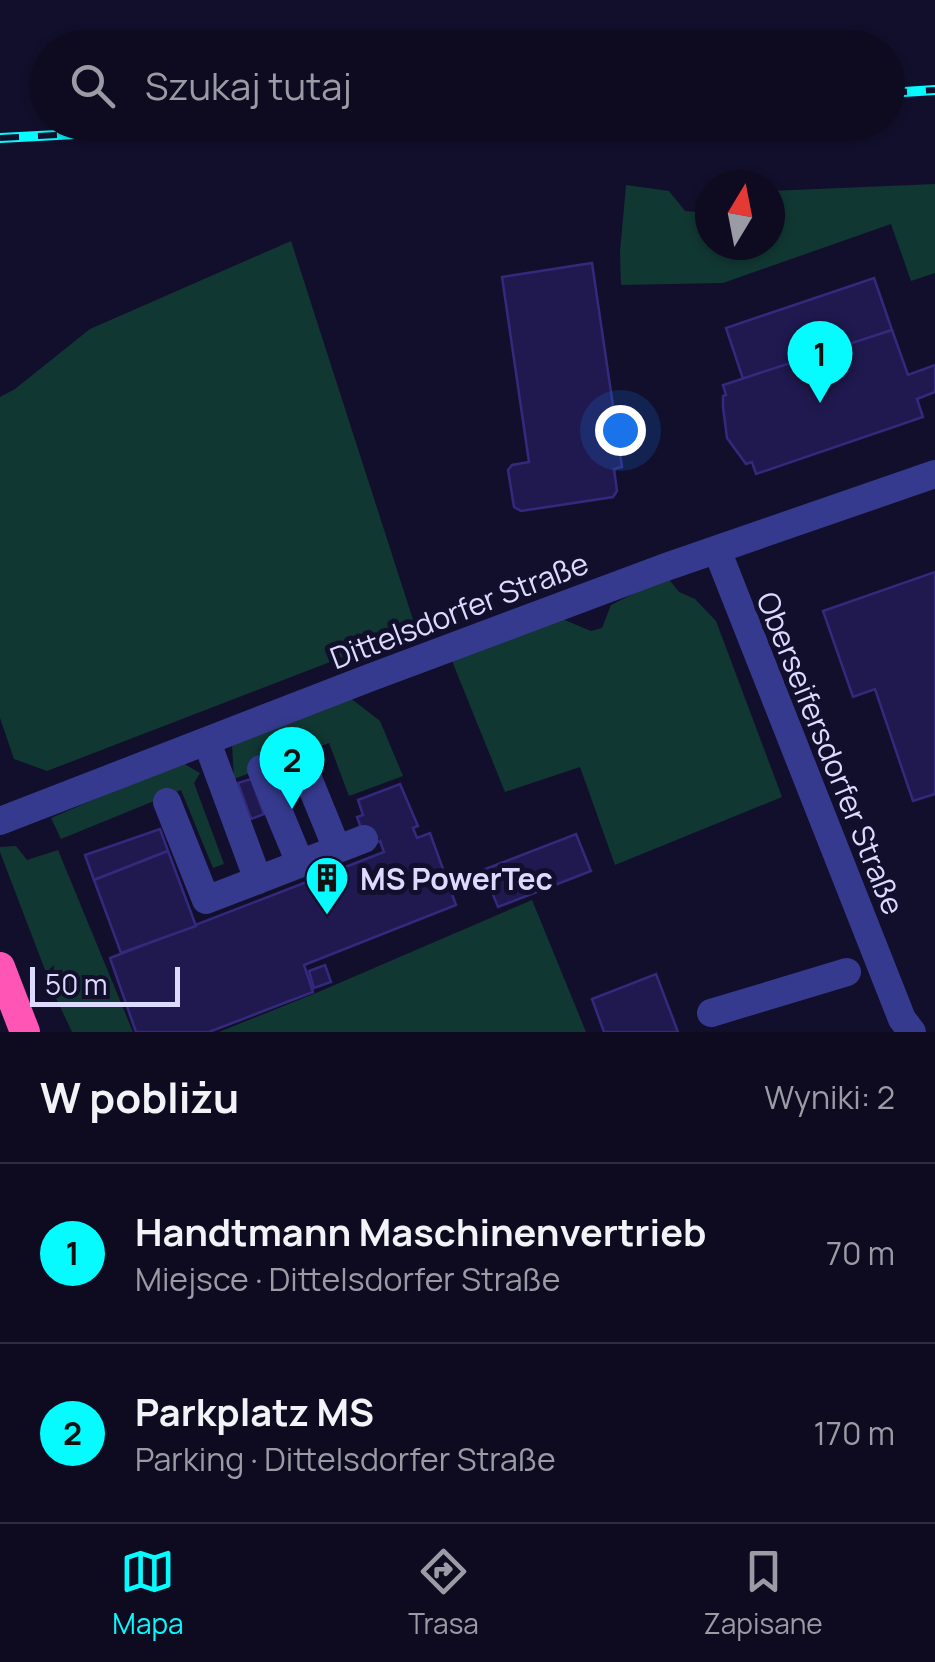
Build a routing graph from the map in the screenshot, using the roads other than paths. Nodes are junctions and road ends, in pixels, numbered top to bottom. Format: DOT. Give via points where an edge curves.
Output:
graph roads {
  1 [pos="935,474"];
  2 [pos="716,550"];
  3 [pos="206,742"];
  4 [pos="298,756"];
  5 [pos="261,769"];
  6 [pos="167,802"];
  7 [pos="5,819"];
  8 [pos="364,839"];
  9 [pos="337,849"];
  10 [pos="300,864"];
  11 [pos="258,880"];
  12 [pos="848,972"];
  13 [pos="2,973"];
  14 [pos="711,1012"];
  15 [pos="13,1032"];
  16 [pos="24,1032"];
  17 [pos="44,1032"];
  18 [pos="912,1032"];
  1 -- 2 [label="street, Dittelsdorfer Straße"];
  2 -- 3 [label="street, Dittelsdorfer Straße"];
  2 -- 18 [label="street, Oberseifersdorfer Straße"];
  3 -- 7 [label="street, Dittelsdorfer Straße"];
  3 -- 11 [label="street"];
  4 -- 9 [label="street"];
  5 -- 10 [label="street"];
  6 -- 11 [label="street" via="206,900"];
  8 -- 9 [label="street"];
  9 -- 10 [label="street"];
  10 -- 11 [label="street"];
  12 -- 14 [label="street"];
  13 -- 15 [label="highway"];
  13 -- 16 [label="highway"];
  13 -- 17 [label="highway"];
}
